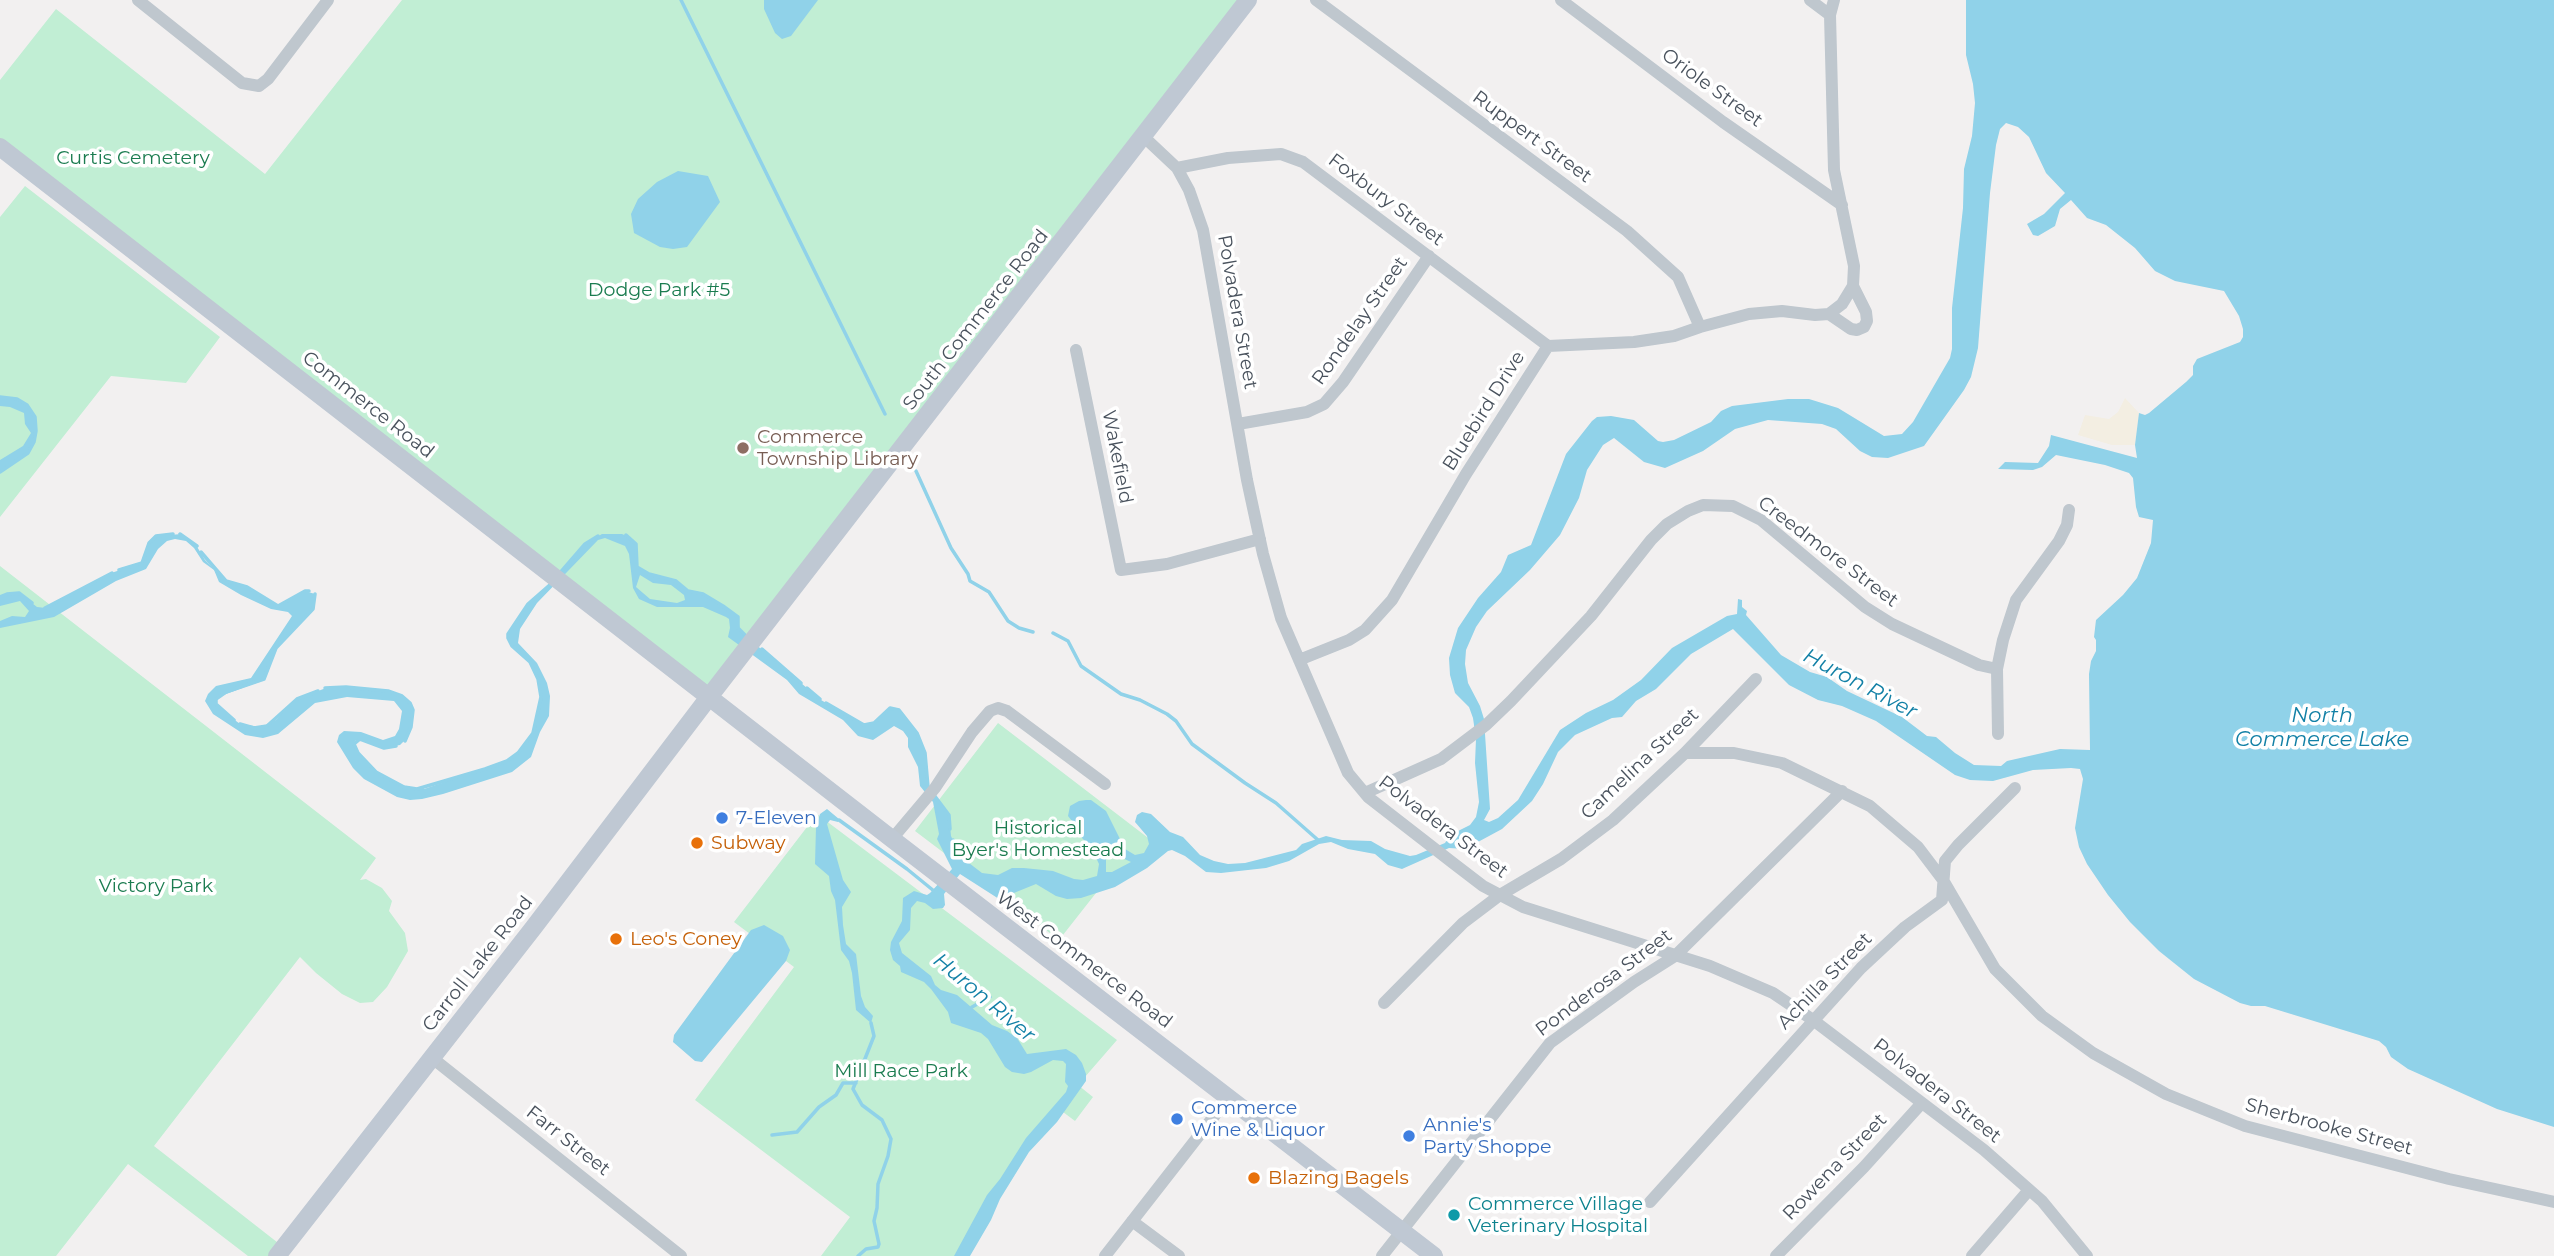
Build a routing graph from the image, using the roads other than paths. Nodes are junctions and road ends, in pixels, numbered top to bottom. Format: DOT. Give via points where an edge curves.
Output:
graph roads {
  1 [pos="138,0"];
  2 [pos="328,0"];
  3 [pos="1248,0"];
  4 [pos="1316,0"];
  5 [pos="1561,0"];
  6 [pos="1810,0"];
  7 [pos="1834,0"];
  8 [pos="1830,15"];
  9 [pos="1144,137"];
  10 [pos="0,146"];
  11 [pos="1177,168"];
  12 [pos="1842,205"];
  13 [pos="1429,256"];
  14 [pos="1853,286"];
  15 [pos="1829,314"];
  16 [pos="1700,327"];
  17 [pos="1548,346"];
  18 [pos="1076,350"];
  19 [pos="1238,424"];
  20 [pos="2069,510"];
  21 [pos="1260,539"];
  22 [pos="1299,660"];
  23 [pos="1997,669"];
  24 [pos="1756,678"];
  25 [pos="709,697"];
  26 [pos="1998,734"];
  27 [pos="1685,754"];
  28 [pos="1105,784"];
  29 [pos="2015,788"];
  30 [pos="1842,790"];
  31 [pos="1365,793"];
  32 [pos="892,839"];
  33 [pos="1943,880"];
  34 [pos="1500,895"];
  35 [pos="1675,956"];
  36 [pos="1384,1003"];
  37 [pos="1812,1020"];
  38 [pos="431,1057"];
  39 [pos="1229,1097"];
  40 [pos="1921,1104"];
  41 [pos="2029,1190"];
  42 [pos="1650,1202"];
  43 [pos="2554,1202"];
  44 [pos="1132,1221"];
  45 [pos="1401,1231"];
  46 [pos="277,1256"];
  47 [pos="681,1256"];
  48 [pos="1105,1256"];
  49 [pos="1180,1256"];
  50 [pos="1382,1256"];
  51 [pos="1434,1256"];
  52 [pos="1776,1256"];
  53 [pos="1972,1256"];
  54 [pos="2087,1256"];
  1 -- 2 [label="street" via="242,83 259,86"];
  3 -- 9 [label="main road, South Commerce Road"];
  4 -- 16 [label="street, Ruppert Street" via="1627,231 1678,277"];
  5 -- 12 [label="street, Oriole Street"];
  6 -- 8 [label="street"];
  7 -- 8 [label="street"];
  8 -- 12 [label="street" via="1834,170"];
  9 -- 11 [label="street, Polvadera Street"];
  9 -- 25 [label="main road, South Commerce Road"];
  10 -- 25 [label="main road, Commerce Road"];
  11 -- 13 [label="street, Foxbury Street" via="1281,154 1303,162"];
  11 -- 19 [label="street, Polvadera Street" via="1203,230"];
  12 -- 14 [label="street" via="1854,266"];
  13 -- 17 [label="street, Foxbury Street"];
  13 -- 19 [label="street, Rondelay Street" via="1324,404 1307,412"];
  14 -- 15 [label="street"];
  14 -- 15 [label="street" via="1866,312 1864,327 1851,329"];
  15 -- 16 [label="street, Bluebird Drive" via="1749,314"];
  16 -- 17 [label="street, Bluebird Drive" via="1634,342"];
  17 -- 22 [label="street, Bluebird Drive" via="1392,600 1366,630"];
  18 -- 21 [label="street, Wakefield" via="1121,570 1167,564"];
  19 -- 21 [label="street, Polvadera Street"];
  20 -- 23 [label="street" via="2059,541 2016,600"];
  21 -- 22 [label="street, Polvadera Street" via="1281,618"];
  22 -- 31 [label="street, Polvadera Street" via="1348,773"];
  23 -- 26 [label="street"];
  23 -- 31 [label="street, Creedmore Street" via="1979,665 1865,607 1761,520 1733,506 1703,505 1667,524 1651,540 1591,616 1486,725 1441,759"];
  24 -- 27 [label="street, Camelina Street"];
  25 -- 32 [label="main road, West Commerce Road"];
  25 -- 38 [label="main road, Carroll Lake Road"];
  27 -- 30 [label="street, Sherbrooke Street" via="1734,753 1782,763"];
  27 -- 34 [label="street, Camelina Street" via="1613,820 1561,859"];
  28 -- 32 [label="street" via="998,708 972,733 935,788"];
  29 -- 33 [label="street, Achilla Street" via="1945,861"];
  30 -- 33 [label="street, Sherbrooke Street" via="1870,806 1918,847"];
  30 -- 35 [label="street, Ponderosa Street"];
  31 -- 34 [label="street, Polvadera Street"];
  32 -- 39 [label="main road, West Commerce Road"];
  33 -- 37 [label="street, Achilla Street" via="1942,900 1905,927"];
  33 -- 43 [label="street, Sherbrooke Street" via="1995,969 2042,1016 2093,1053 2166,1094 2245,1126"];
  34 -- 35 [label="street, Polvadera Street" via="1523,907"];
  34 -- 36 [label="street, Camelina Street" via="1463,923"];
  35 -- 37 [label="street, Polvadera Street" via="1773,993"];
  35 -- 45 [label="street, Ponderosa Street" via="1550,1043"];
  37 -- 40 [label="street, Polvadera Street"];
  37 -- 42 [label="street, Achilla Street"];
  38 -- 46 [label="main road, Carroll Lake Road"];
  38 -- 47 [label="street, Farr Street"];
  39 -- 44 [label="street"];
  39 -- 45 [label="main road, West Commerce Road"];
  40 -- 41 [label="street, Polvadera Street"];
  40 -- 52 [label="street, Rowena Street"];
  41 -- 53 [label="street"];
  41 -- 54 [label="street, Polvadera Street"];
  44 -- 48 [label="street"];
  44 -- 49 [label="street"];
  45 -- 50 [label="street, Ponderosa Street"];
  45 -- 51 [label="main road, West Commerce Road"];
}
